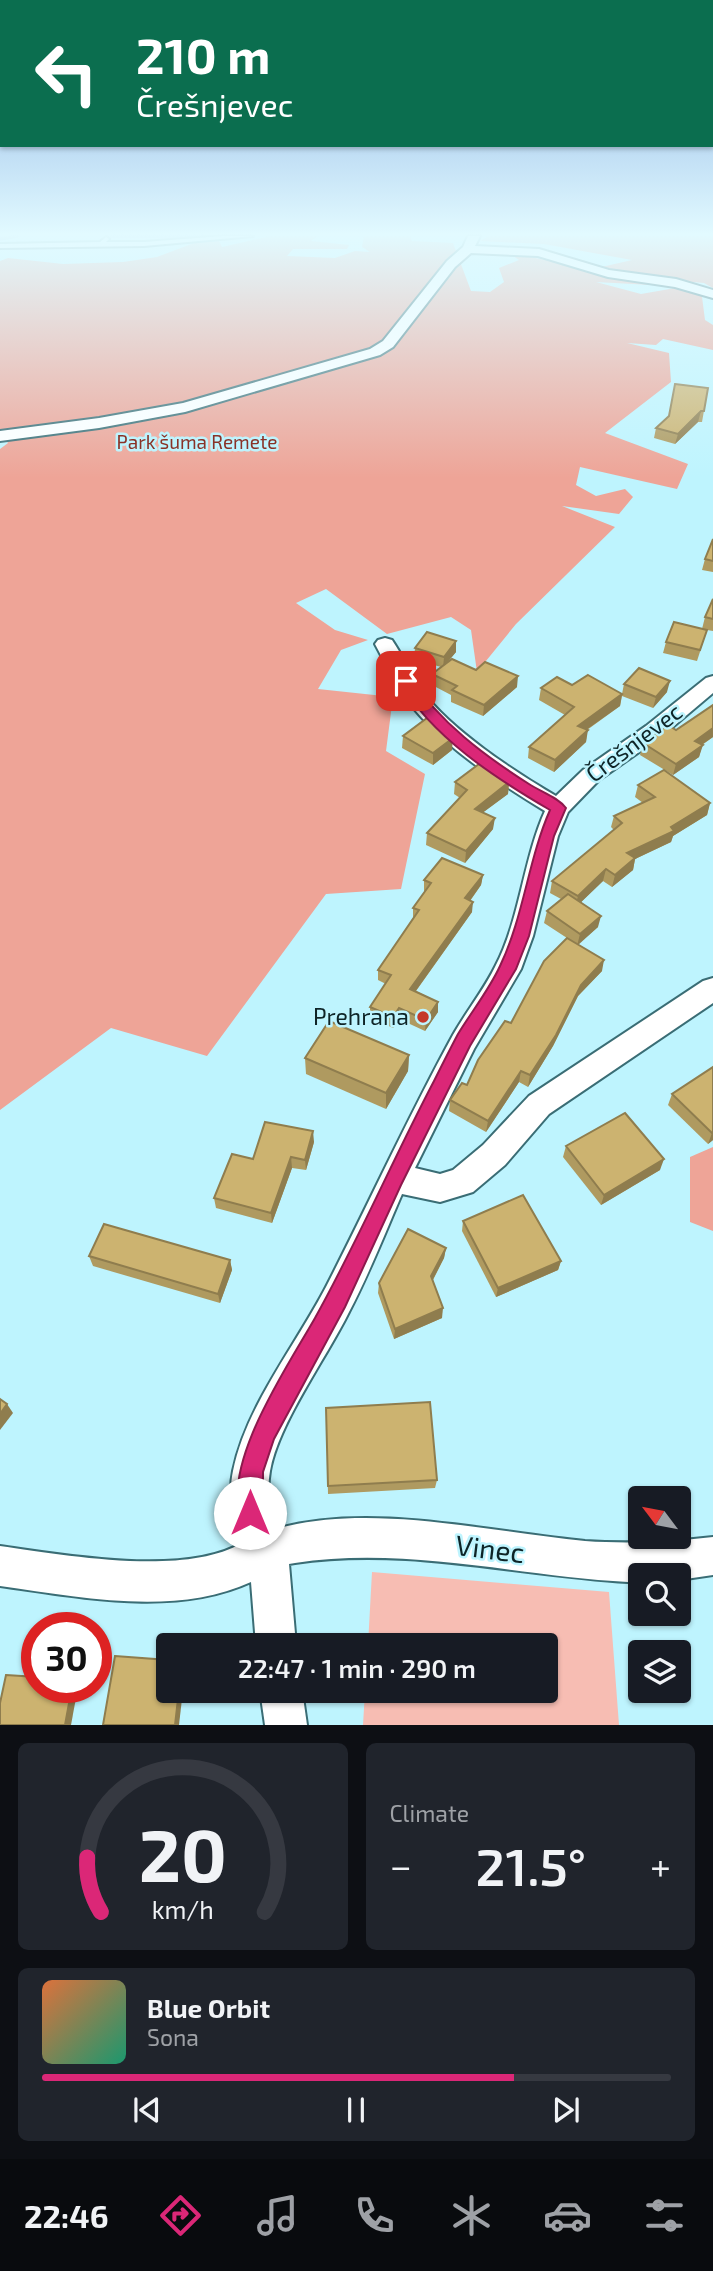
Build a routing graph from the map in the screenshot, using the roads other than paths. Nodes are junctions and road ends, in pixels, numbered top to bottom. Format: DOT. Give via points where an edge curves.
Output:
graph roads {
  1 [pos="410,316"];
  2 [pos="0,436"];
  3 [pos="385,643"];
  4 [pos="713,682"];
  5 [pos="558,808"];
  6 [pos="713,989"];
  7 [pos="394,1178"];
  8 [pos="268,1550"];
  9 [pos="713,1556"];
  10 [pos="0,1566"];
  11 [pos="275,1633"];
  12 [pos="283,1703"];
  13 [pos="286,1725"];
  1 -- 2 [label="street" via="388,344 375,352 185,407"];
  3 -- 5 [label="street" via="415,696 447,730"];
  4 -- 5 [label="street, Črešnjevec" via="591,775"];
  5 -- 7 [label="street, Črešnjevec" via="508,969 464,1041"];
  6 -- 7 [label="street" via="539,1105 495,1155 462,1182 440,1188"];
  7 -- 8 [label="street, Črešnjevec" via="338,1299 263,1434 251,1472 250,1513"];
  8 -- 9 [label="street, Vinec" via="317,1540 377,1539 611,1563 679,1562"];
  8 -- 10 [label="street, Vinec" via="224,1573 174,1579 92,1578"];
  8 -- 11 [label="street"];
  12 -- 13 [label="street"];
}
